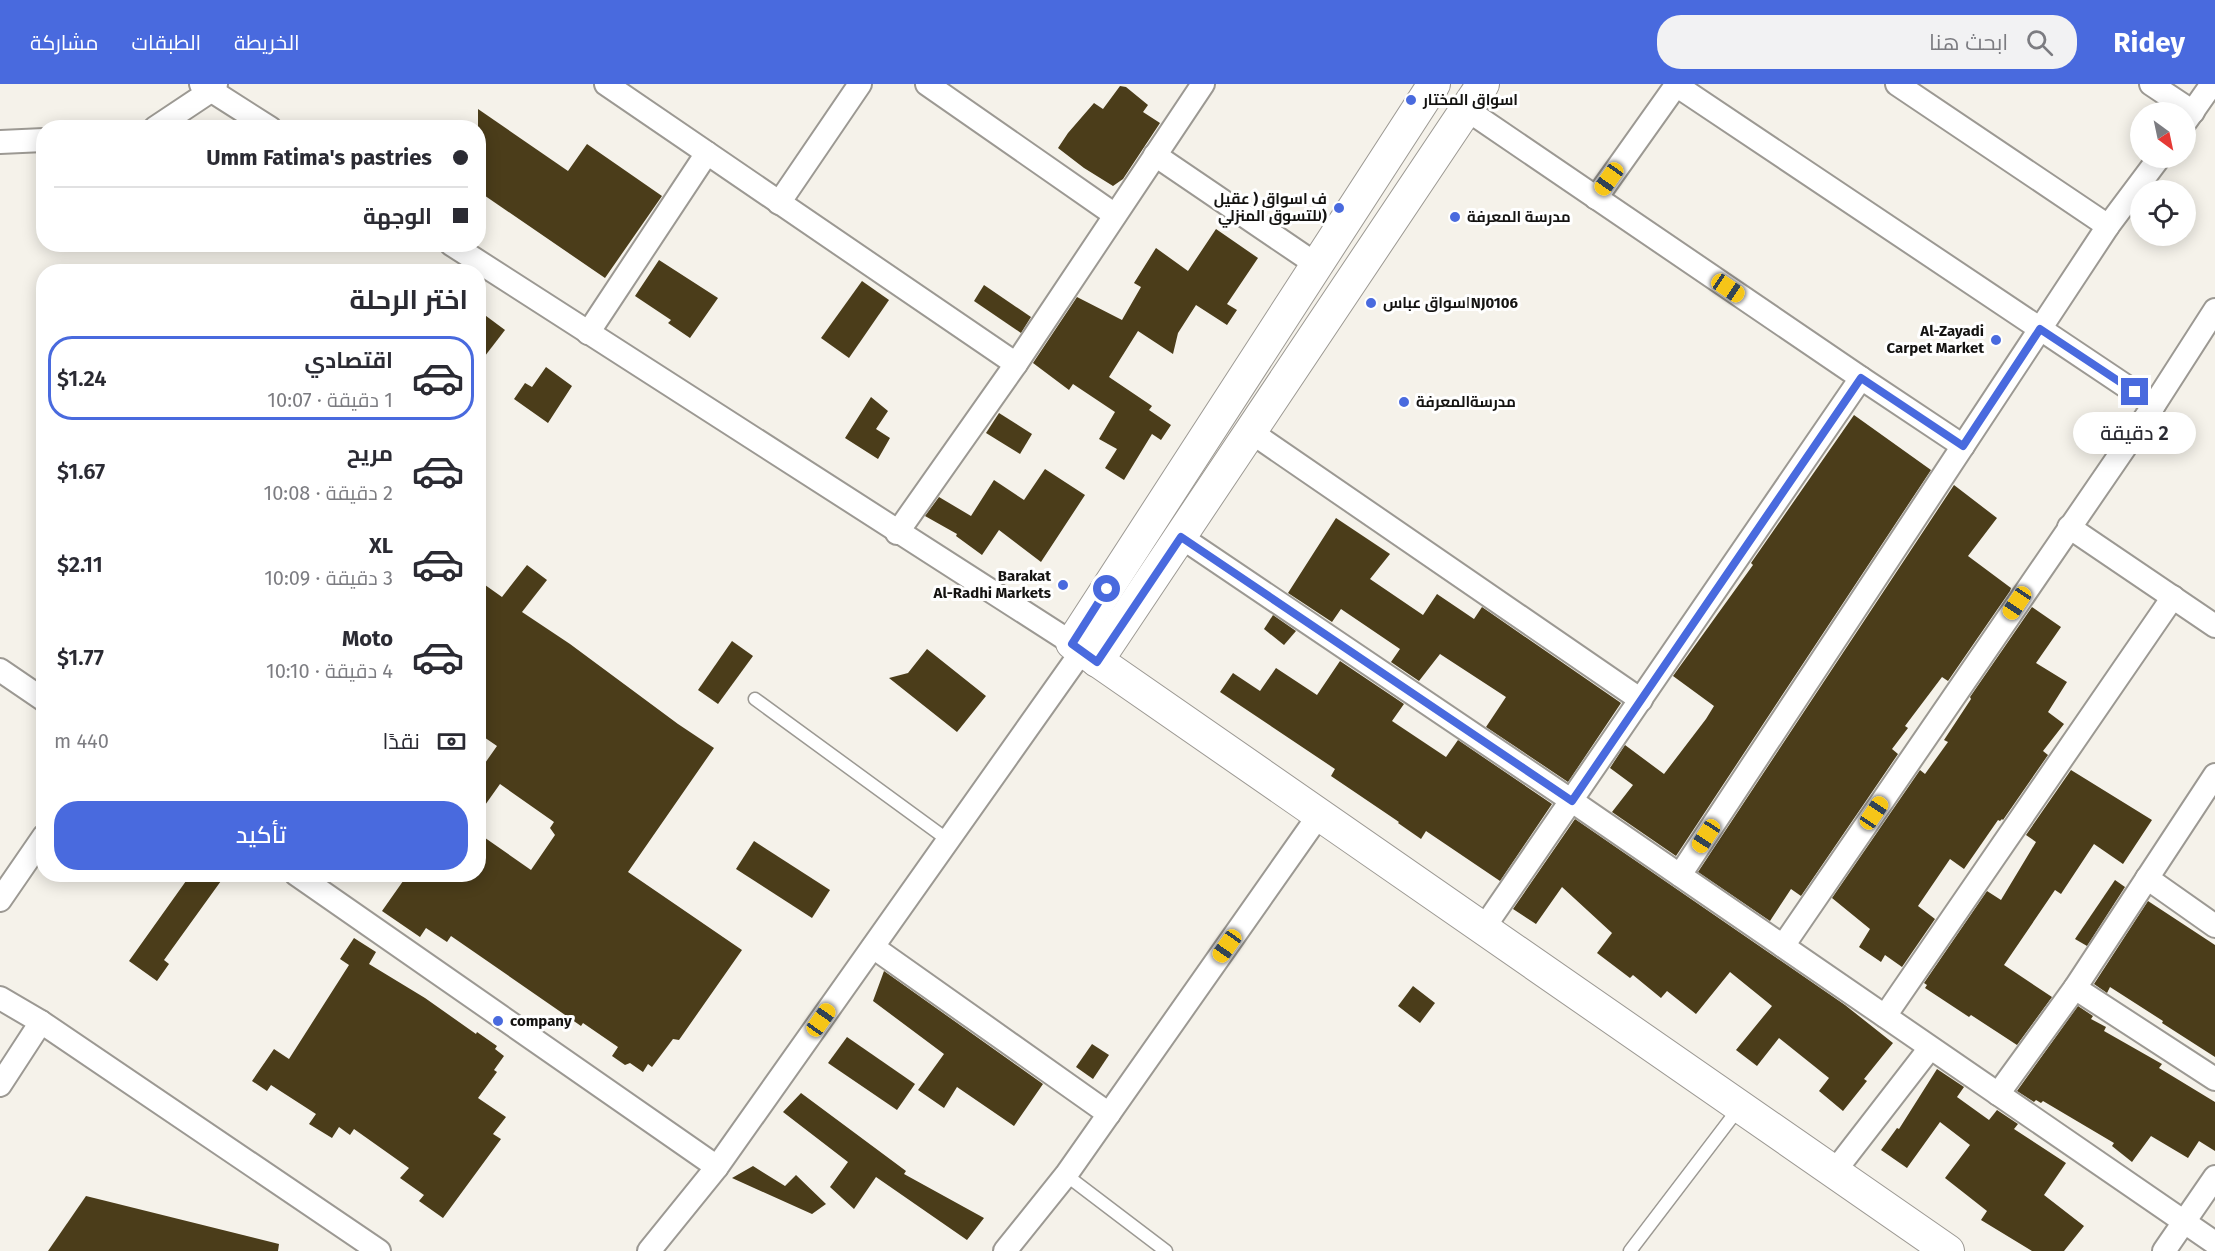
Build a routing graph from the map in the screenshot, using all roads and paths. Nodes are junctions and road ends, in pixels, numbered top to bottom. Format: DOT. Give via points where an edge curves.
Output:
graph roads {
  1 [pos="606,84"];
  2 [pos="860,84"];
  3 [pos="927,84"];
  4 [pos="1203,84"];
  5 [pos="1434,84"];
  6 [pos="1897,84"];
  7 [pos="2151,84"];
  8 [pos="2212,84"];
  9 [pos="1676,85"];
  10 [pos="209,86"];
  11 [pos="635,92"];
  12 [pos="1474,97"];
  13 [pos="2172,102"];
  14 [pos="2196,107"];
  15 [pos="165,120"];
  16 [pos="258,120"];
  17 [pos="36,140"];
  18 [pos="0,142"];
  19 [pos="707,153"];
  20 [pos="1155,155"];
  21 [pos="2152,168"];
  22 [pos="1596,198"];
  23 [pos="778,203"];
  24 [pos="1115,215"];
  25 [pos="2108,226"];
  26 [pos="463,252"];
  27 [pos="482,264"];
  28 [pos="1317,265"];
  29 [pos="486,267"];
  30 [pos="2215,310"];
  31 [pos="2040,329"];
  32 [pos="588,333"];
  33 [pos="1016,364"];
  34 [pos="1861,378"];
  35 [pos="2154,405"];
  36 [pos="1251,432"];
  37 [pos="1963,446"];
  38 [pos="2069,526"];
  39 [pos="897,533"];
  40 [pos="1181,537"];
  41 [pos="2174,597"];
  42 [pos="2215,626"];
  43 [pos="1084,652"];
  44 [pos="0,670"];
  45 [pos="36,695"];
  46 [pos="755,699"];
  47 [pos="1641,700"];
  48 [pos="2215,775"];
  49 [pos="1572,801"];
  50 [pos="1319,815"];
  51 [pos="948,840"];
  52 [pos="36,848"];
  53 [pos="1680,874"];
  54 [pos="2147,878"];
  55 [pos="307,882"];
  56 [pos="0,900"];
  57 [pos="2215,926"];
  58 [pos="1483,929"];
  59 [pos="1783,946"];
  60 [pos="873,947"];
  61 [pos="0,986"];
  62 [pos="2075,988"];
  63 [pos="0,998"];
  64 [pos="1885,1016"];
  65 [pos="41,1022"];
  66 [pos="1930,1048"];
  67 [pos="2215,1078"];
  68 [pos="0,1085"];
  69 [pos="1998,1094"];
  70 [pos="1740,1107"];
  71 [pos="1109,1114"];
  72 [pos="717,1167"];
  73 [pos="1834,1172"];
  74 [pos="1066,1175"];
  75 [pos="2215,1177"];
  76 [pos="2184,1223"];
  77 [pos="2215,1243"];
  78 [pos="376,1250"];
  79 [pos="649,1251"];
  80 [pos="1005,1251"];
  81 [pos="1166,1251"];
  82 [pos="1630,1251"];
  83 [pos="1948,1251"];
  84 [pos="2164,1251"];
  1 -- 11 [label="street"];
  2 -- 23 [label="street"];
  3 -- 24 [label="street"];
  4 -- 20 [label="street"];
  5 -- 28 [label="street"];
  6 -- 25 [label="street"];
  7 -- 13 [label="street"];
  8 -- 14 [label="street"];
  9 -- 22 [label="street"];
  9 -- 31 [label="street"];
  10 -- 15 [label="street"];
  10 -- 16 [label="street"];
  11 -- 19 [label="street"];
  12 -- 22 [label="street"];
  12 -- 36 [label="street"];
  17 -- 18 [label="street"];
  19 -- 23 [label="street"];
  19 -- 32 [label="street"];
  20 -- 24 [label="street"];
  20 -- 28 [label="street"];
  21 -- 25 [label="street"];
  22 -- 34 [label="street"];
  23 -- 33 [label="street"];
  24 -- 33 [label="street"];
  25 -- 31 [label="street"];
  26 -- 27 [label="street"];
  28 -- 43 [label="street"];
  29 -- 32 [label="street"];
  30 -- 35 [label="street"];
  31 -- 35 [label="street"];
  31 -- 37 [label="street"];
  32 -- 39 [label="street"];
  33 -- 39 [label="street"];
  34 -- 37 [label="street"];
  34 -- 47 [label="street"];
  35 -- 38 [label="street"];
  36 -- 40 [label="street"];
  36 -- 47 [label="street"];
  37 -- 53 [label="street"];
  38 -- 41 [label="street"];
  38 -- 59 [label="street"];
  39 -- 43 [label="street"];
  40 -- 43 [label="street"];
  40 -- 49 [label="street"];
  41 -- 42 [label="street"];
  41 -- 64 [label="street"];
  43 -- 50 [label="street"];
  43 -- 51 [label="street"];
  44 -- 45 [label="street"];
  46 -- 51 [label="lane"];
  47 -- 49 [label="street"];
  48 -- 54 [label="street"];
  49 -- 53 [label="street"];
  49 -- 58 [label="street"];
  50 -- 58 [label="street"];
  50 -- 71 [label="street"];
  51 -- 60 [label="street"];
  52 -- 56 [label="street"];
  53 -- 59 [label="street"];
  54 -- 57 [label="street"];
  54 -- 62 [label="street"];
  55 -- 72 [label="street"];
  58 -- 70 [label="street"];
  59 -- 64 [label="street"];
  60 -- 71 [label="street"];
  60 -- 72 [label="street"];
  61 -- 65 [label="street"];
  62 -- 67 [label="street"];
  62 -- 69 [label="street"];
  63 -- 65 [label="street"];
  64 -- 66 [label="street"];
  65 -- 68 [label="street"];
  65 -- 78 [label="street"];
  66 -- 69 [label="street"];
  66 -- 73 [label="street"];
  69 -- 76 [label="street"];
  70 -- 73 [label="street"];
  70 -- 82 [label="lane"];
  71 -- 74 [label="street"];
  72 -- 79 [label="street"];
  73 -- 83 [label="street"];
  74 -- 80 [label="street"];
  74 -- 81 [label="lane"];
  75 -- 76 [label="street"];
  76 -- 77 [label="street"];
  76 -- 84 [label="street"];
}
